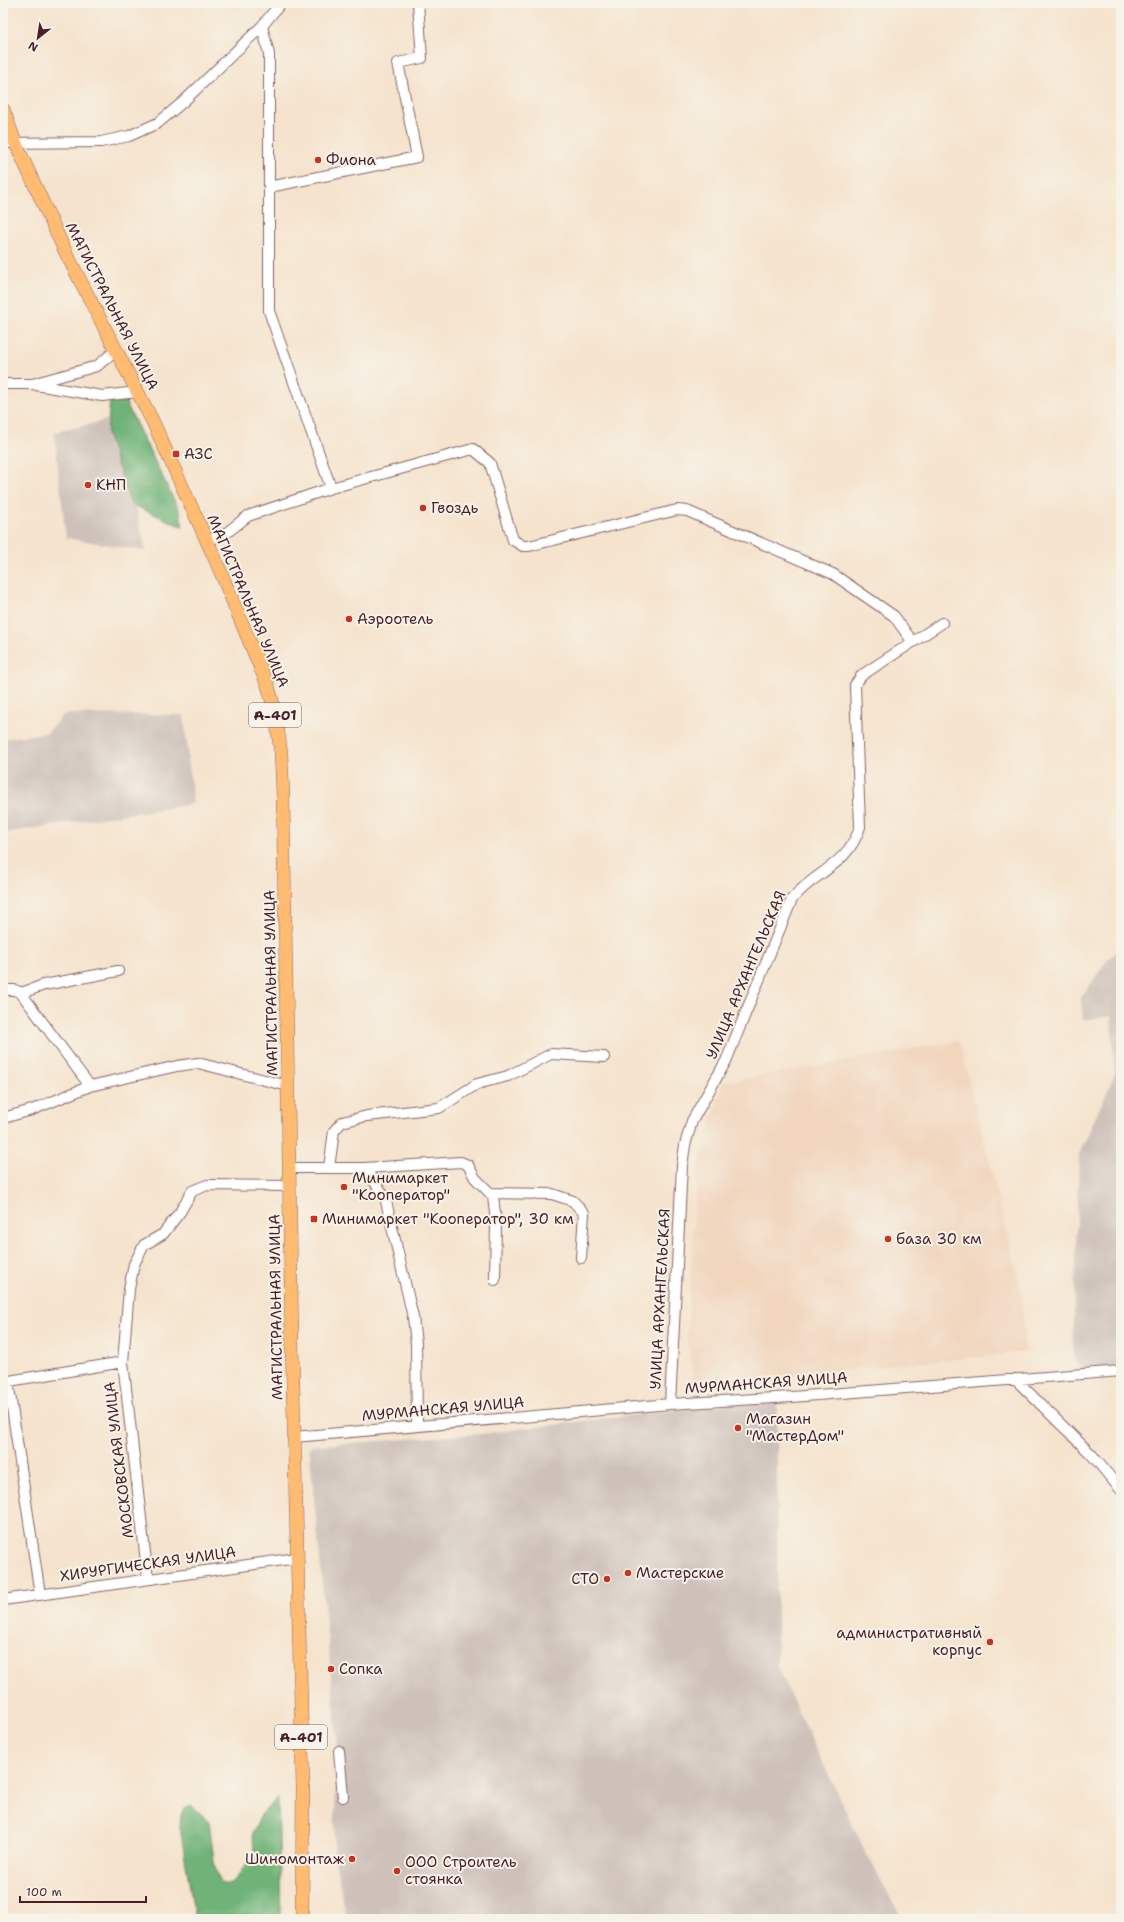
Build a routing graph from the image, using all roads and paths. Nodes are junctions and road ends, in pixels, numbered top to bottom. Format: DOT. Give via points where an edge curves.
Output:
graph roads {
  1 [pos="281,3"];
  2 [pos="418,3"];
  3 [pos="262,26"];
  4 [pos="3,109"];
  5 [pos="9,142"];
  6 [pos="269,187"];
  7 [pos="116,350"];
  8 [pos="3,384"];
  9 [pos="32,384"];
  10 [pos="137,392"];
  11 [pos="331,488"];
  12 [pos="206,541"];
  13 [pos="942,622"];
  14 [pos="912,641"];
  15 [pos="118,971"];
  16 [pos="3,990"];
  17 [pos="21,992"];
  18 [pos="604,1057"];
  19 [pos="90,1086"];
  20 [pos="288,1086"];
  21 [pos="3,1118"];
  22 [pos="290,1168"];
  23 [pos="329,1168"];
  24 [pos="365,1168"];
  25 [pos="290,1186"];
  26 [pos="491,1194"];
  27 [pos="581,1258"];
  28 [pos="495,1280"];
  29 [pos="123,1362"];
  30 [pos="1121,1371"];
  31 [pos="1015,1379"];
  32 [pos="5,1382"];
  33 [pos="670,1404"];
  34 [pos="417,1426"];
  35 [pos="294,1437"];
  36 [pos="1121,1490"];
  37 [pos="297,1558"];
  38 [pos="148,1579"];
  39 [pos="40,1595"];
  40 [pos="3,1600"];
  41 [pos="339,1751"];
  42 [pos="342,1797"];
  43 [pos="302,1918"];
  1 -- 3 [label="street"];
  2 -- 6 [label="street" via="422,58 398,62 417,157"];
  3 -- 5 [label="street" via="158,123 130,136 101,142"];
  3 -- 6 [label="street" via="269,54"];
  4 -- 5 [label="main road, МАГИСТРАЛЬНАЯ УЛИЦА"];
  5 -- 7 [label="main road, МАГИСТРАЛЬНАЯ УЛИЦА / А-401"];
  6 -- 11 [label="street" via="270,311"];
  7 -- 9 [label="street" via="97,366"];
  7 -- 10 [label="main road, МАГИСТРАЛЬНАЯ УЛИЦА / А-401"];
  8 -- 9 [label="street"];
  9 -- 10 [label="street" via="102,396"];
  10 -- 12 [label="main road, МАГИСТРАЛЬНАЯ УЛИЦА / А-401"];
  11 -- 12 [label="street" via="248,516 226,534"];
  11 -- 14 [label="street" via="473,449 490,463 513,540 518,544 529,546 678,510 687,511 833,574 894,616"];
  12 -- 20 [label="main road, МАГИСТРАЛЬНАЯ УЛИЦА / А-401" via="268,686 275,712 283,795"];
  13 -- 14 [label="street, УЛИЦА АРХАНГЕЛЬСКАЯ"];
  14 -- 33 [label="street, УЛИЦА АРХАНГЕЛЬСКАЯ" via="862,675 855,685 860,827 855,841 845,856 802,887 792,899 726,1061 692,1121 682,1166"];
  15 -- 17 [label="street"];
  16 -- 17 [label="street"];
  17 -- 19 [label="street"];
  18 -- 23 [label="street" via="551,1054 508,1076 476,1084 439,1108 367,1116 342,1122 334,1130"];
  19 -- 20 [label="street" via="198,1063"];
  19 -- 21 [label="street" via="32,1110"];
  20 -- 22 [label="main road, МАГИСТРАЛЬНАЯ УЛИЦА / А-401"];
  22 -- 23 [label="street"];
  22 -- 25 [label="main road, МАГИСТРАЛЬНАЯ УЛИЦА / А-401"];
  23 -- 24 [label="street"];
  24 -- 26 [label="street" via="461,1162 468,1165 475,1178"];
  24 -- 34 [label="street" via="385,1197 413,1317 416,1344"];
  25 -- 29 [label="street, МОСКОВСКАЯ УЛИЦА" via="207,1185 192,1191 180,1212 162,1234 144,1245 134,1264 129,1289"];
  25 -- 35 [label="main road, МАГИСТРАЛЬНАЯ УЛИЦА / А-401"];
  26 -- 27 [label="street" via="552,1194 573,1201 584,1213"];
  26 -- 28 [label="street" via="496,1222"];
  29 -- 32 [label="street"];
  29 -- 38 [label="street, МОСКОВСКАЯ УЛИЦА"];
  30 -- 31 [label="street, МУРМАНСКАЯ УЛИЦА"];
  31 -- 33 [label="street, МУРМАНСКАЯ УЛИЦА"];
  31 -- 36 [label="street" via="1092,1455"];
  32 -- 39 [label="street"];
  33 -- 34 [label="street, МУРМАНСКАЯ УЛИЦА"];
  34 -- 35 [label="street, МУРМАНСКАЯ УЛИЦА"];
  35 -- 37 [label="main road, МАГИСТРАЛЬНАЯ УЛИЦА / А-401"];
  37 -- 38 [label="street, ХИРУРГИЧЕСКАЯ УЛИЦА"];
  37 -- 43 [label="main road, МАГИСТРАЛЬНАЯ УЛИЦА / А-401" via="303,1788"];
  38 -- 39 [label="street, ХИРУРГИЧЕСКАЯ УЛИЦА"];
  39 -- 40 [label="street, ХИРУРГИЧЕСКАЯ УЛИЦА"];
  41 -- 42 [label="street"];
}
